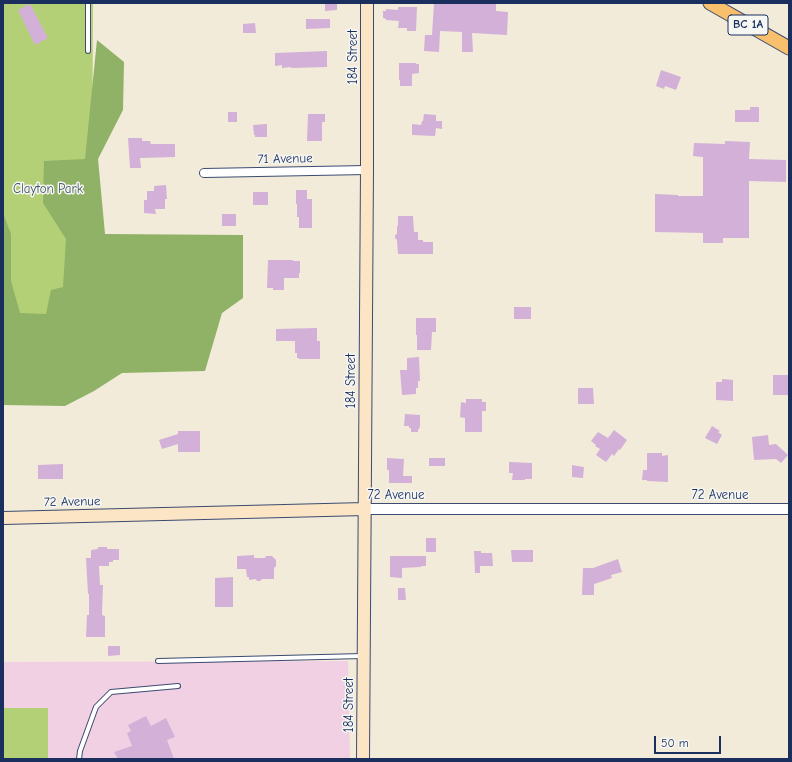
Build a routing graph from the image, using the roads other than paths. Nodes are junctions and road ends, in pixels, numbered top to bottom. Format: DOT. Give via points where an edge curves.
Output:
graph roads {
  1 [pos="88,3"];
  2 [pos="367,3"];
  3 [pos="710,3"];
  4 [pos="789,48"];
  5 [pos="88,51"];
  6 [pos="367,170"];
  7 [pos="204,173"];
  8 [pos="365,509"];
  9 [pos="789,509"];
  10 [pos="3,518"];
  11 [pos="363,656"];
  12 [pos="158,661"];
  13 [pos="178,686"];
  14 [pos="79,759"];
  15 [pos="363,759"];
  1 -- 5 [label="lane"];
  2 -- 6 [label="main road, 184 Street"];
  3 -- 4 [label="main road, BC 1A"];
  6 -- 7 [label="street, 71 Avenue"];
  6 -- 8 [label="main road, 184 Street"];
  8 -- 9 [label="street, 72 Avenue"];
  8 -- 10 [label="main road, 72 Avenue"];
  8 -- 11 [label="main road, 184 Street"];
  11 -- 12 [label="lane"];
  11 -- 15 [label="main road, 184 Street"];
  13 -- 14 [label="lane" via="111,692 96,707"];
}
